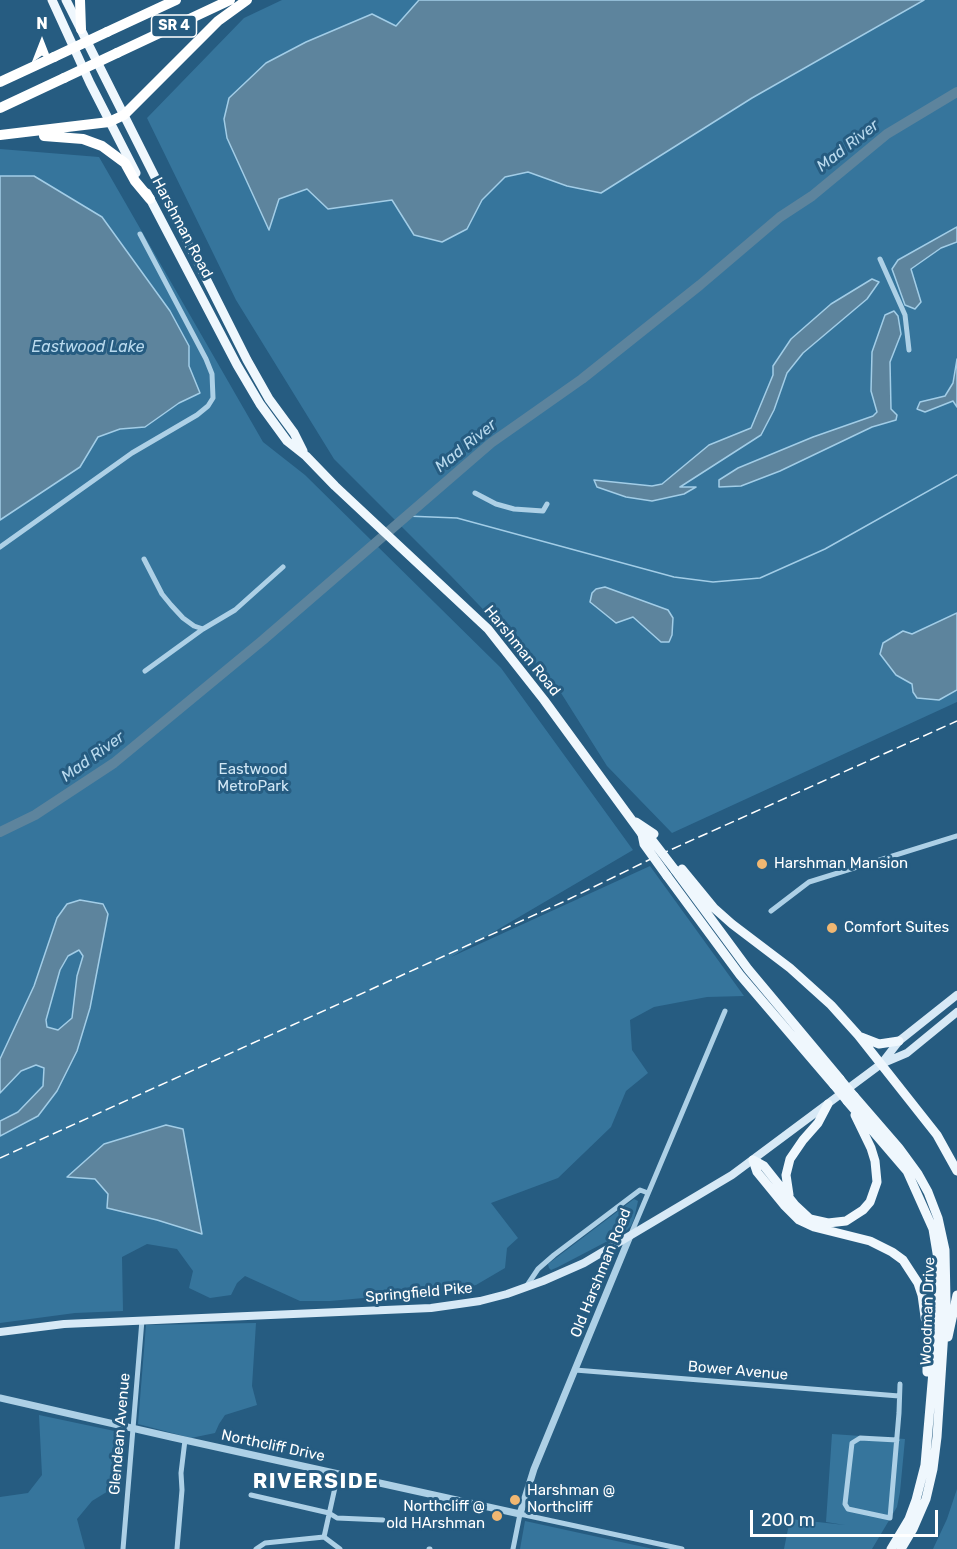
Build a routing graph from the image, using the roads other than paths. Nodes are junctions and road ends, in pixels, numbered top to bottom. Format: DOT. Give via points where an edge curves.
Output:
graph roads {
  1 [pos="52,0"];
  2 [pos="66,0"];
  3 [pos="80,0"];
  4 [pos="168,0"];
  5 [pos="176,0"];
  6 [pos="230,0"];
  7 [pos="247,0"];
  8 [pos="142,16"];
  9 [pos="81,29"];
  10 [pos="0,82"];
  11 [pos="0,108"];
  12 [pos="124,115"];
  13 [pos="110,122"];
  14 [pos="2,135"];
  15 [pos="150,198"];
  16 [pos="140,234"];
  17 [pos="880,259"];
  18 [pos="909,350"];
  19 [pos="306,456"];
  20 [pos="475,493"];
  21 [pos="547,504"];
  22 [pos="0,547"];
  23 [pos="144,559"];
  24 [pos="283,567"];
  25 [pos="203,629"];
  26 [pos="145,671"];
  27 [pos="628,816"];
  28 [pos="957,836"];
  29 [pos="675,872"];
  30 [pos="771,912"];
  31 [pos="957,995"];
  32 [pos="725,1011"];
  33 [pos="957,1012"];
  34 [pos="858,1035"];
  35 [pos="899,1041"];
  36 [pos="881,1064"];
  37 [pos="851,1102"];
  38 [pos="828,1104"];
  39 [pos="753,1160"];
  40 [pos="957,1171"];
  41 [pos="648,1193"];
  42 [pos="795,1205"];
  43 [pos="630,1236"];
  44 [pos="526,1287"];
  45 [pos="957,1295"];
  46 [pos="142,1320"];
  47 [pos="0,1332"];
  48 [pos="575,1370"];
  49 [pos="940,1383"];
  50 [pos="900,1384"];
  51 [pos="899,1396"];
  52 [pos="0,1398"];
  53 [pos="133,1428"];
  54 [pos="185,1440"];
  55 [pos="897,1440"];
  56 [pos="928,1446"];
  57 [pos="338,1474"];
  58 [pos="251,1495"];
  59 [pos="329,1513"];
  60 [pos="520,1514"];
  61 [pos="383,1520"];
  62 [pos="324,1537"];
  63 [pos="123,1549"];
  64 [pos="177,1549"];
  65 [pos="256,1549"];
  66 [pos="340,1549"];
  67 [pos="513,1549"];
  68 [pos="682,1549"];
  69 [pos="891,1549"];
  70 [pos="901,1549"];
  1 -- 13 [label="main road, Harshman Road"];
  2 -- 9 [label="main road, Harshman Road"];
  3 -- 9 [label="highway"];
  4 -- 8 [label="highway"];
  5 -- 8 [label="highway, SR 4"];
  6 -- 11 [label="highway, SR 4, bridge"];
  7 -- 12 [label="highway" via="218,21"];
  8 -- 10 [label="highway, SR 4, bridge"];
  9 -- 12 [label="main road, Harshman Road"];
  12 -- 13 [label="highway"];
  12 -- 19 [label="main road, Harshman Road" via="247,360"];
  13 -- 14 [label="highway"];
  13 -- 15 [label="main road, Harshman Road"];
  14 -- 15 [label="highway" via="64,136 102,146 125,163"];
  15 -- 19 [label="main road, Harshman Road" via="260,404 287,441"];
  16 -- 22 [label="street" via="206,359 212,374 213,398 197,415 132,453"];
  17 -- 18 [label="street" via="905,315"];
  19 -- 27 [label="main road, Harshman Road" via="493,635"];
  20 -- 21 [label="street" via="514,509 543,511"];
  23 -- 25 [label="street" via="171,605 183,618"];
  24 -- 25 [label="street" via="236,610"];
  25 -- 26 [label="street"];
  27 -- 29 [label="main road, Harshman Road, bridge" via="642,834 644,844"];
  27 -- 29 [label="main road" via="654,834"];
  28 -- 30 [label="street" via="808,882"];
  29 -- 34 [label="main road" via="761,948 790,968"];
  29 -- 37 [label="main road, Harshman Road, bridge" via="740,975"];
  31 -- 35 [label="main road, Springfield Pike"];
  32 -- 41 [label="street, Old Harshman Road"];
  33 -- 36 [label="main road, Springfield Pike" via="907,1053"];
  34 -- 35 [label="main road" via="879,1044"];
  34 -- 36 [label="main road"];
  35 -- 36 [label="main road, Springfield Pike"];
  36 -- 38 [label="main road, Springfield Pike"];
  36 -- 40 [label="main road" via="937,1135"];
  37 -- 42 [label="main road" via="875,1161 877,1182 870,1202 855,1217 837,1223 810,1218"];
  37 -- 49 [label="main road, Woodman Drive" via="899,1148 918,1174 938,1218 947,1275"];
  37 -- 56 [label="main road, Woodman Drive" via="907,1171 933,1229 939,1287"];
  38 -- 39 [label="main road, Springfield Pike"];
  38 -- 42 [label="main road" via="787,1167 786,1184"];
  39 -- 42 [label="main road" via="764,1166"];
  39 -- 43 [label="main road, Springfield Pike"];
  39 -- 56 [label="main road" via="757,1172 799,1220 880,1246 903,1260 911,1271 922,1295 927,1331"];
  41 -- 43 [label="street, Old Harshman Road"];
  41 -- 44 [label="street" via="640,1190 554,1255"];
  43 -- 44 [label="main road, Springfield Pike" via="584,1263"];
  43 -- 48 [label="street, Old Harshman Road"];
  44 -- 46 [label="main road, Springfield Pike" via="480,1301 431,1308"];
  45 -- 49 [label="main road"];
  46 -- 47 [label="main road, Springfield Pike"];
  46 -- 53 [label="street, Glendean Avenue"];
  48 -- 51 [label="street, Bower Avenue"];
  48 -- 60 [label="street, Old Harshman Road"];
  49 -- 70 [label="main road, Woodman Drive" via="937,1437 926,1499"];
  50 -- 51 [label="street"];
  51 -- 55 [label="street"];
  52 -- 53 [label="street, Northcliff Drive"];
  53 -- 54 [label="street, Northcliff Drive"];
  53 -- 63 [label="street, Glendean Avenue"];
  54 -- 57 [label="street, Northcliff Drive"];
  54 -- 64 [label="street"];
  55 -- 55 [label="street" via="890,1518 848,1509 845,1504 852,1443 860,1438"];
  56 -- 69 [label="main road, Woodman Drive" via="916,1500"];
  57 -- 59 [label="street"];
  57 -- 60 [label="street, Northcliff Drive"];
  58 -- 59 [label="street"];
  59 -- 61 [label="street" via="337,1518"];
  59 -- 62 [label="street"];
  60 -- 67 [label="street, Old Harshman Road"];
  60 -- 68 [label="street, Northcliff Drive"];
  62 -- 65 [label="street" via="265,1543"];
  62 -- 66 [label="street"];
}
